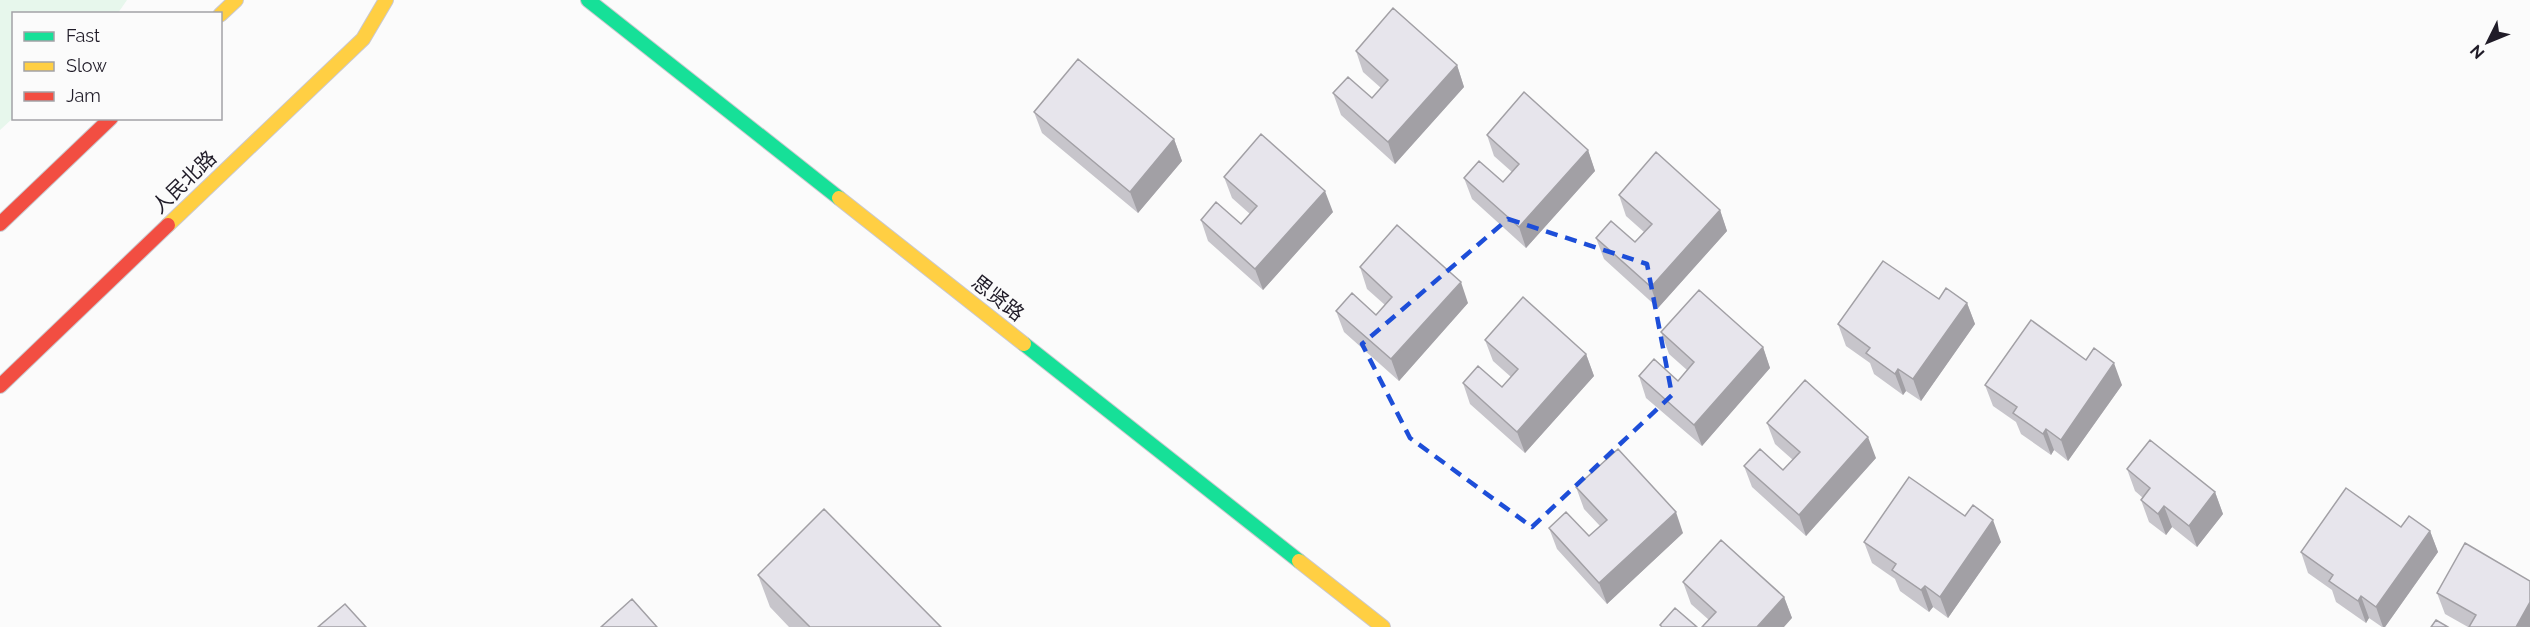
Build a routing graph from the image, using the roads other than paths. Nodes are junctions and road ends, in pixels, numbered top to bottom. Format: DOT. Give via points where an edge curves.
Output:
graph roads {
  1 [pos="236,0"];
  2 [pos="386,0"];
  3 [pos="588,0"];
  4 [pos="222,13"];
  5 [pos="109,120"];
  6 [pos="0,224"];
  7 [pos="0,386"];
  8 [pos="1383,627"];
  1 -- 4 [label="main road"];
  2 -- 7 [label="main road, 人民北路" via="363,39"];
  3 -- 8 [label="main road, 思贤路"];
  5 -- 6 [label="main road"];
}
